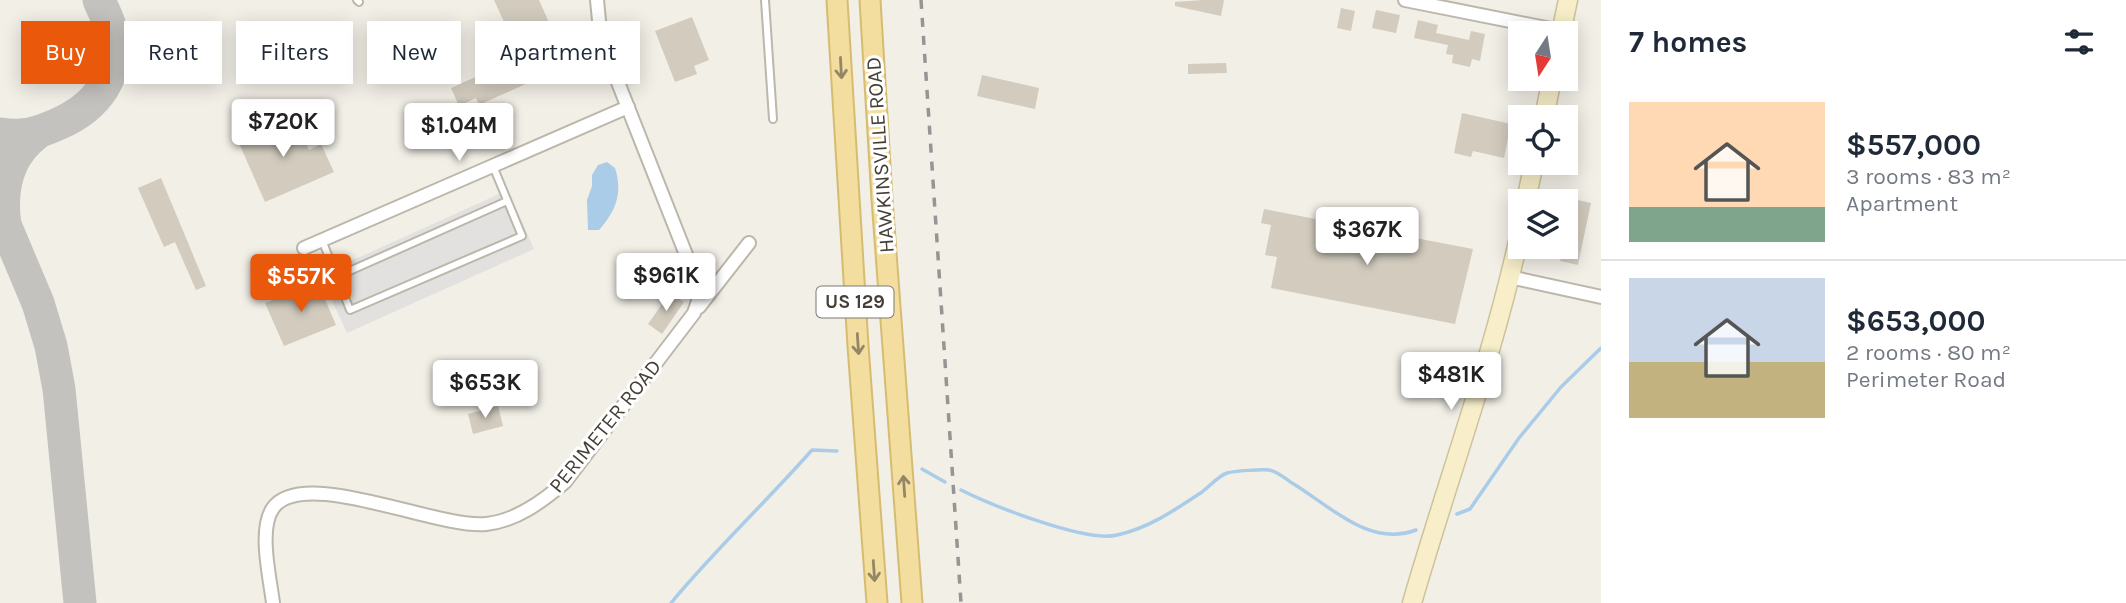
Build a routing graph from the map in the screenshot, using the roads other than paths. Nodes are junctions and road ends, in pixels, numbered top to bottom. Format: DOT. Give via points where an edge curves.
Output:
graph roads {
  1 [pos="597,0"];
  2 [pos="765,0"];
  3 [pos="837,0"];
  4 [pos="870,0"];
  5 [pos="1568,0"];
  6 [pos="1410,1"];
  7 [pos="1508,21"];
  8 [pos="1563,21"];
  9 [pos="628,107"];
  10 [pos="772,119"];
  11 [pos="494,166"];
  12 [pos="508,201"];
  13 [pos="322,240"];
  14 [pos="748,243"];
  15 [pos="304,248"];
  16 [pos="1514,259"];
  17 [pos="336,277"];
  18 [pos="1510,277"];
  19 [pos="1601,297"];
  20 [pos="694,313"];
  21 [pos="273,603"];
  22 [pos="877,603"];
  23 [pos="912,603"];
  24 [pos="1412,603"];
  1 -- 9 [label="street" via="606,52"];
  2 -- 10 [label="lane"];
  3 -- 22 [label="main road, HAWKINSVILLE ROAD / US 129, one-way"];
  23 -- 4 [label="main road, HAWKINSVILLE ROAD / US 129, one-way"];
  5 -- 8 [label="main road"];
  6 -- 7 [label="street"];
  9 -- 11 [label="street"];
  9 -- 20 [label="street" via="698,285"];
  11 -- 12 [label="lane"];
  11 -- 13 [label="street"];
  12 -- 17 [label="lane"];
  12 -- 17 [label="lane" via="522,236 350,310"];
  13 -- 15 [label="street"];
  13 -- 17 [label="lane"];
  14 -- 20 [label="street"];
  16 -- 18 [label="main road"];
  18 -- 19 [label="street"];
  18 -- 24 [label="main road"];
  20 -- 21 [label="street, PERIMETER ROAD" via="565,482 509,519 457,523 327,492 303,492 283,499 273,508 266,529"];
}
